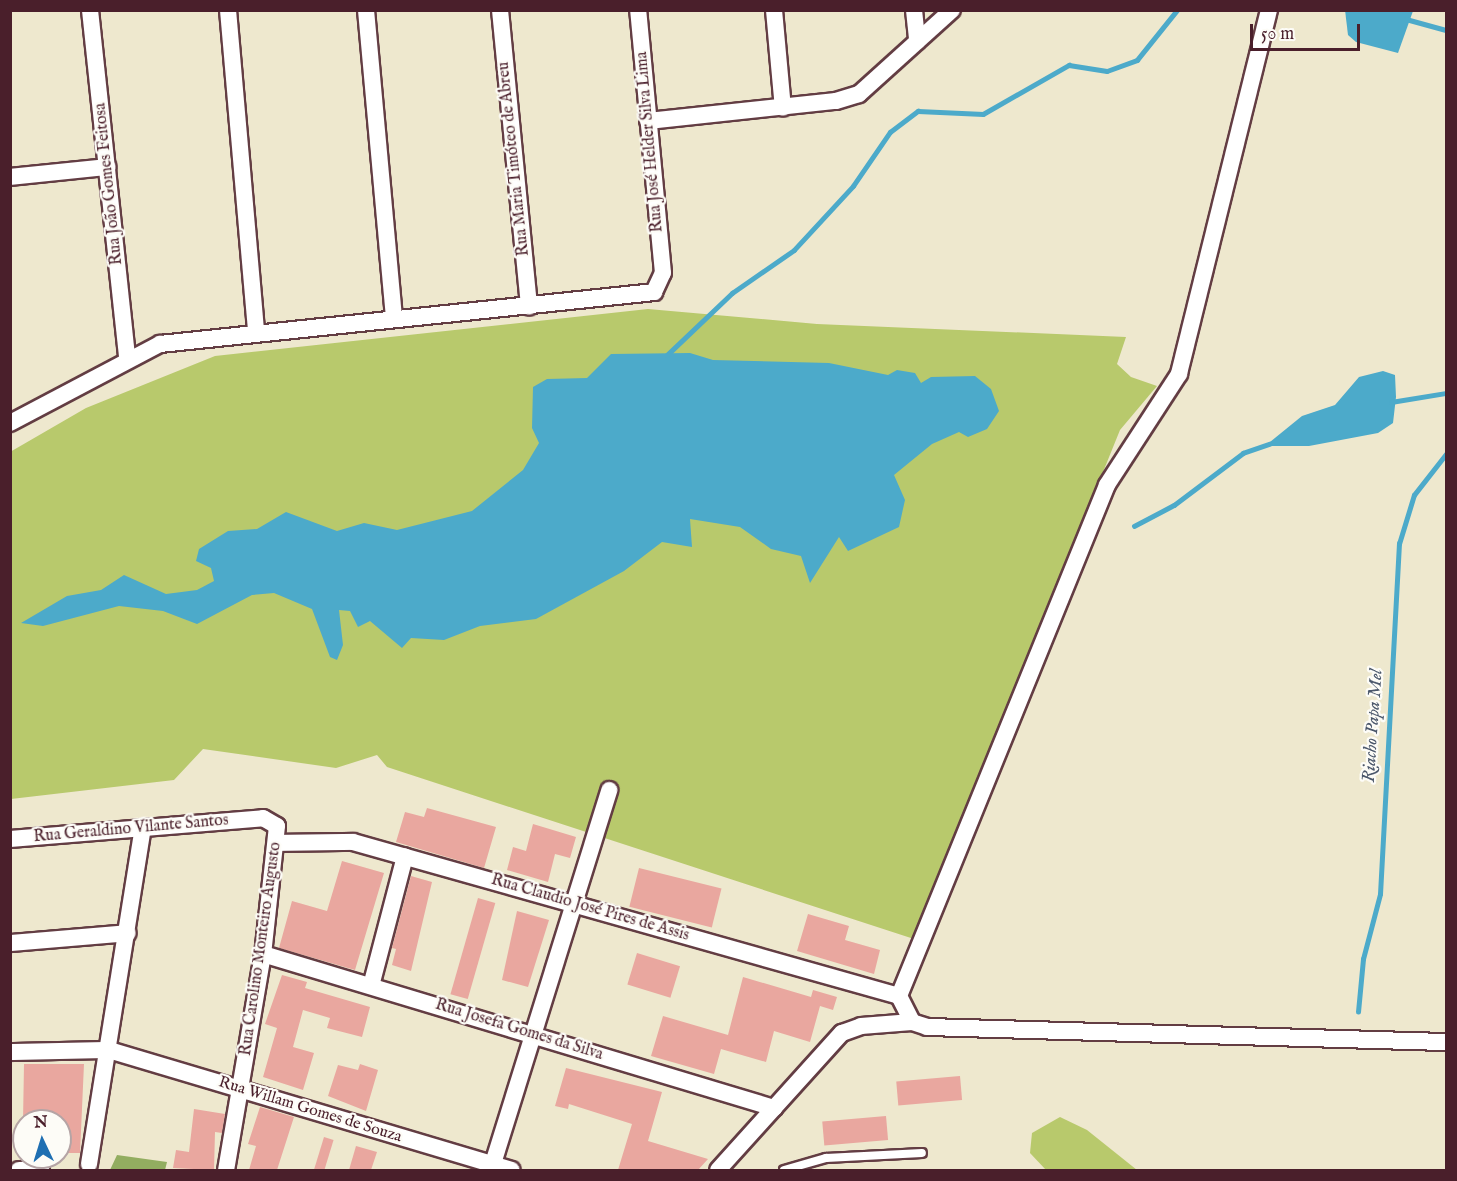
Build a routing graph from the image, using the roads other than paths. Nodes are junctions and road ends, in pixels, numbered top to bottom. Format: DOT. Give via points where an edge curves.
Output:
graph roads {
  1 [pos="90,10"];
  2 [pos="228,10"];
  3 [pos="366,10"];
  4 [pos="500,10"];
  5 [pos="638,10"];
  6 [pos="774,10"];
  7 [pos="914,10"];
  8 [pos="952,10"];
  9 [pos="1269,10"];
  10 [pos="917,41"];
  11 [pos="783,108"];
  12 [pos="648,121"];
  13 [pos="107,168"];
  14 [pos="10,177"];
  15 [pos="529,306"];
  16 [pos="394,319"];
  17 [pos="256,333"];
  18 [pos="127,358"];
  19 [pos="10,423"];
  20 [pos="609,790"];
  21 [pos="251,819"];
  22 [pos="142,828"];
  23 [pos="10,839"];
  24 [pos="279,843"];
  25 [pos="405,856"];
  26 [pos="573,903"];
  27 [pos="128,933"];
  28 [pos="10,943"];
  29 [pos="263,954"];
  30 [pos="371,986"];
  31 [pos="899,996"];
  32 [pos="912,1022"];
  33 [pos="536,1034"];
  34 [pos="1446,1042"];
  35 [pos="109,1050"];
  36 [pos="10,1052"];
  37 [pos="240,1089"];
  38 [pos="774,1108"];
  39 [pos="922,1153"];
  40 [pos="89,1164"];
  41 [pos="491,1168"];
  42 [pos="41,1169"];
  43 [pos="19,1170"];
  44 [pos="226,1170"];
  45 [pos="511,1170"];
  46 [pos="718,1170"];
  47 [pos="784,1170"];
  1 -- 13 [label="street, Rua João Gomes Feitosa"];
  2 -- 17 [label="street"];
  3 -- 16 [label="street"];
  4 -- 15 [label="street, Rua Maria Timóteo de Abreu"];
  5 -- 12 [label="street, Rua José Helder Silva Lima"];
  6 -- 11 [label="street"];
  7 -- 10 [label="street"];
  8 -- 10 [label="street"];
  9 -- 31 [label="street" via="1179,374 1107,485"];
  10 -- 11 [label="street" via="859,94"];
  11 -- 12 [label="street"];
  12 -- 15 [label="street, Rua José Helder Silva Lima" via="663,273 660,285 642,295"];
  13 -- 14 [label="street"];
  13 -- 18 [label="street, Rua João Gomes Feitosa"];
  15 -- 16 [label="street"];
  16 -- 17 [label="street"];
  17 -- 18 [label="street" via="160,344"];
  18 -- 19 [label="street"];
  20 -- 26 [label="street"];
  21 -- 22 [label="street, Rua Geraldino Vilante Santos"];
  21 -- 24 [label="street, Rua Carolino Monteiro Augusto" via="271,820"];
  22 -- 23 [label="street, Rua Geraldino Vilante Santos"];
  22 -- 27 [label="street"];
  24 -- 25 [label="street, Rua Claudio José Pires de Assis" via="337,839"];
  24 -- 29 [label="street, Rua Carolino Monteiro Augusto"];
  25 -- 26 [label="street, Rua Claudio José Pires de Assis"];
  25 -- 30 [label="street"];
  26 -- 31 [label="street, Rua Claudio José Pires de Assis"];
  26 -- 33 [label="street"];
  27 -- 28 [label="street"];
  27 -- 35 [label="street"];
  29 -- 30 [label="street, Rua Josefa Gomes da Silva"];
  29 -- 37 [label="street, Rua Carolino Monteiro Augusto"];
  30 -- 33 [label="street, Rua Josefa Gomes da Silva"];
  31 -- 32 [label="street"];
  32 -- 34 [label="street" via="939,1028"];
  32 -- 38 [label="street" via="861,1026 842,1033"];
  33 -- 38 [label="street, Rua Josefa Gomes da Silva"];
  33 -- 41 [label="street"];
  35 -- 36 [label="street, Rua Willam Gomes de Souza"];
  35 -- 37 [label="street, Rua Willam Gomes de Souza"];
  35 -- 40 [label="street"];
  37 -- 41 [label="street, Rua Willam Gomes de Souza"];
  37 -- 44 [label="street, Rua Carolino Monteiro Augusto"];
  38 -- 46 [label="street"];
  39 -- 47 [label="lane" via="826,1158"];
  41 -- 45 [label="street, Rua Willam Gomes de Souza"];
  42 -- 43 [label="street"];
}
